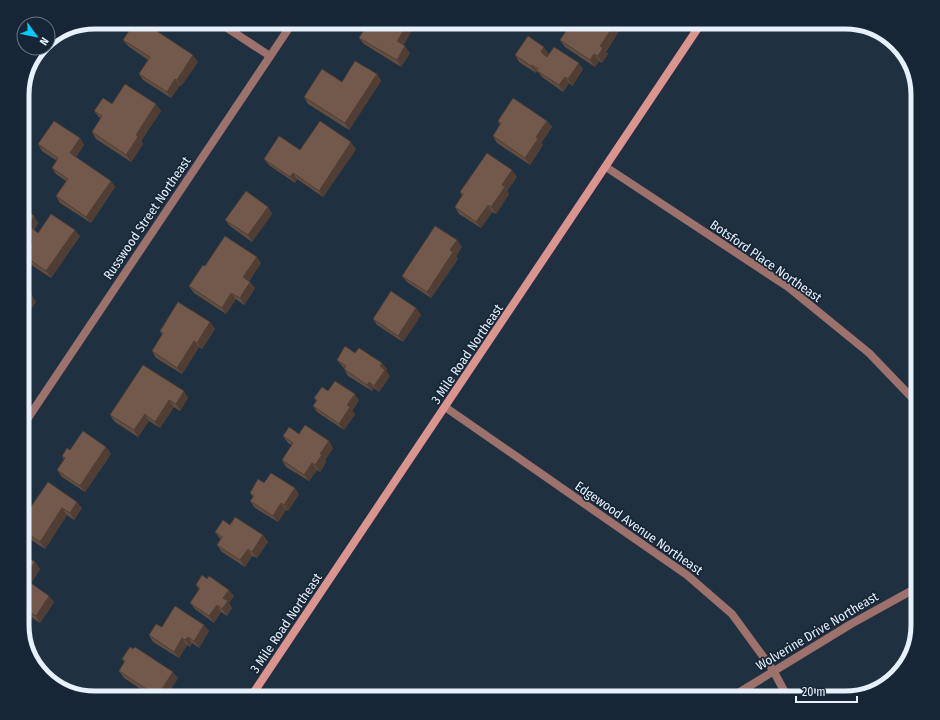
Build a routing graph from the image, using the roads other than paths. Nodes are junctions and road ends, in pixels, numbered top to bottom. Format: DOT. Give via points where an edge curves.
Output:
graph roads {
  1 [pos="229,29"];
  2 [pos="288,29"];
  3 [pos="697,29"];
  4 [pos="270,56"];
  5 [pos="606,167"];
  6 [pos="911,397"];
  7 [pos="445,407"];
  8 [pos="29,417"];
  9 [pos="911,590"];
  10 [pos="773,670"];
  11 [pos="255,691"];
  12 [pos="741,691"];
  13 [pos="784,691"];
  1 -- 4 [label="street"];
  2 -- 4 [label="street, Russwood Street Northeast"];
  3 -- 5 [label="main road, 3 Mile Road Northeast"];
  4 -- 8 [label="street, Russwood Street Northeast"];
  5 -- 6 [label="street, Botsford Place Northeast" via="788,287 869,353"];
  5 -- 7 [label="main road, 3 Mile Road Northeast"];
  7 -- 10 [label="street, Edgewood Avenue Northeast" via="687,575 732,614"];
  7 -- 11 [label="main road, 3 Mile Road Northeast"];
  9 -- 10 [label="street, Wolverine Drive Northeast"];
  10 -- 12 [label="street, Wolverine Drive Northeast"];
  10 -- 13 [label="street, Edgewood Avenue Northeast"];
}
